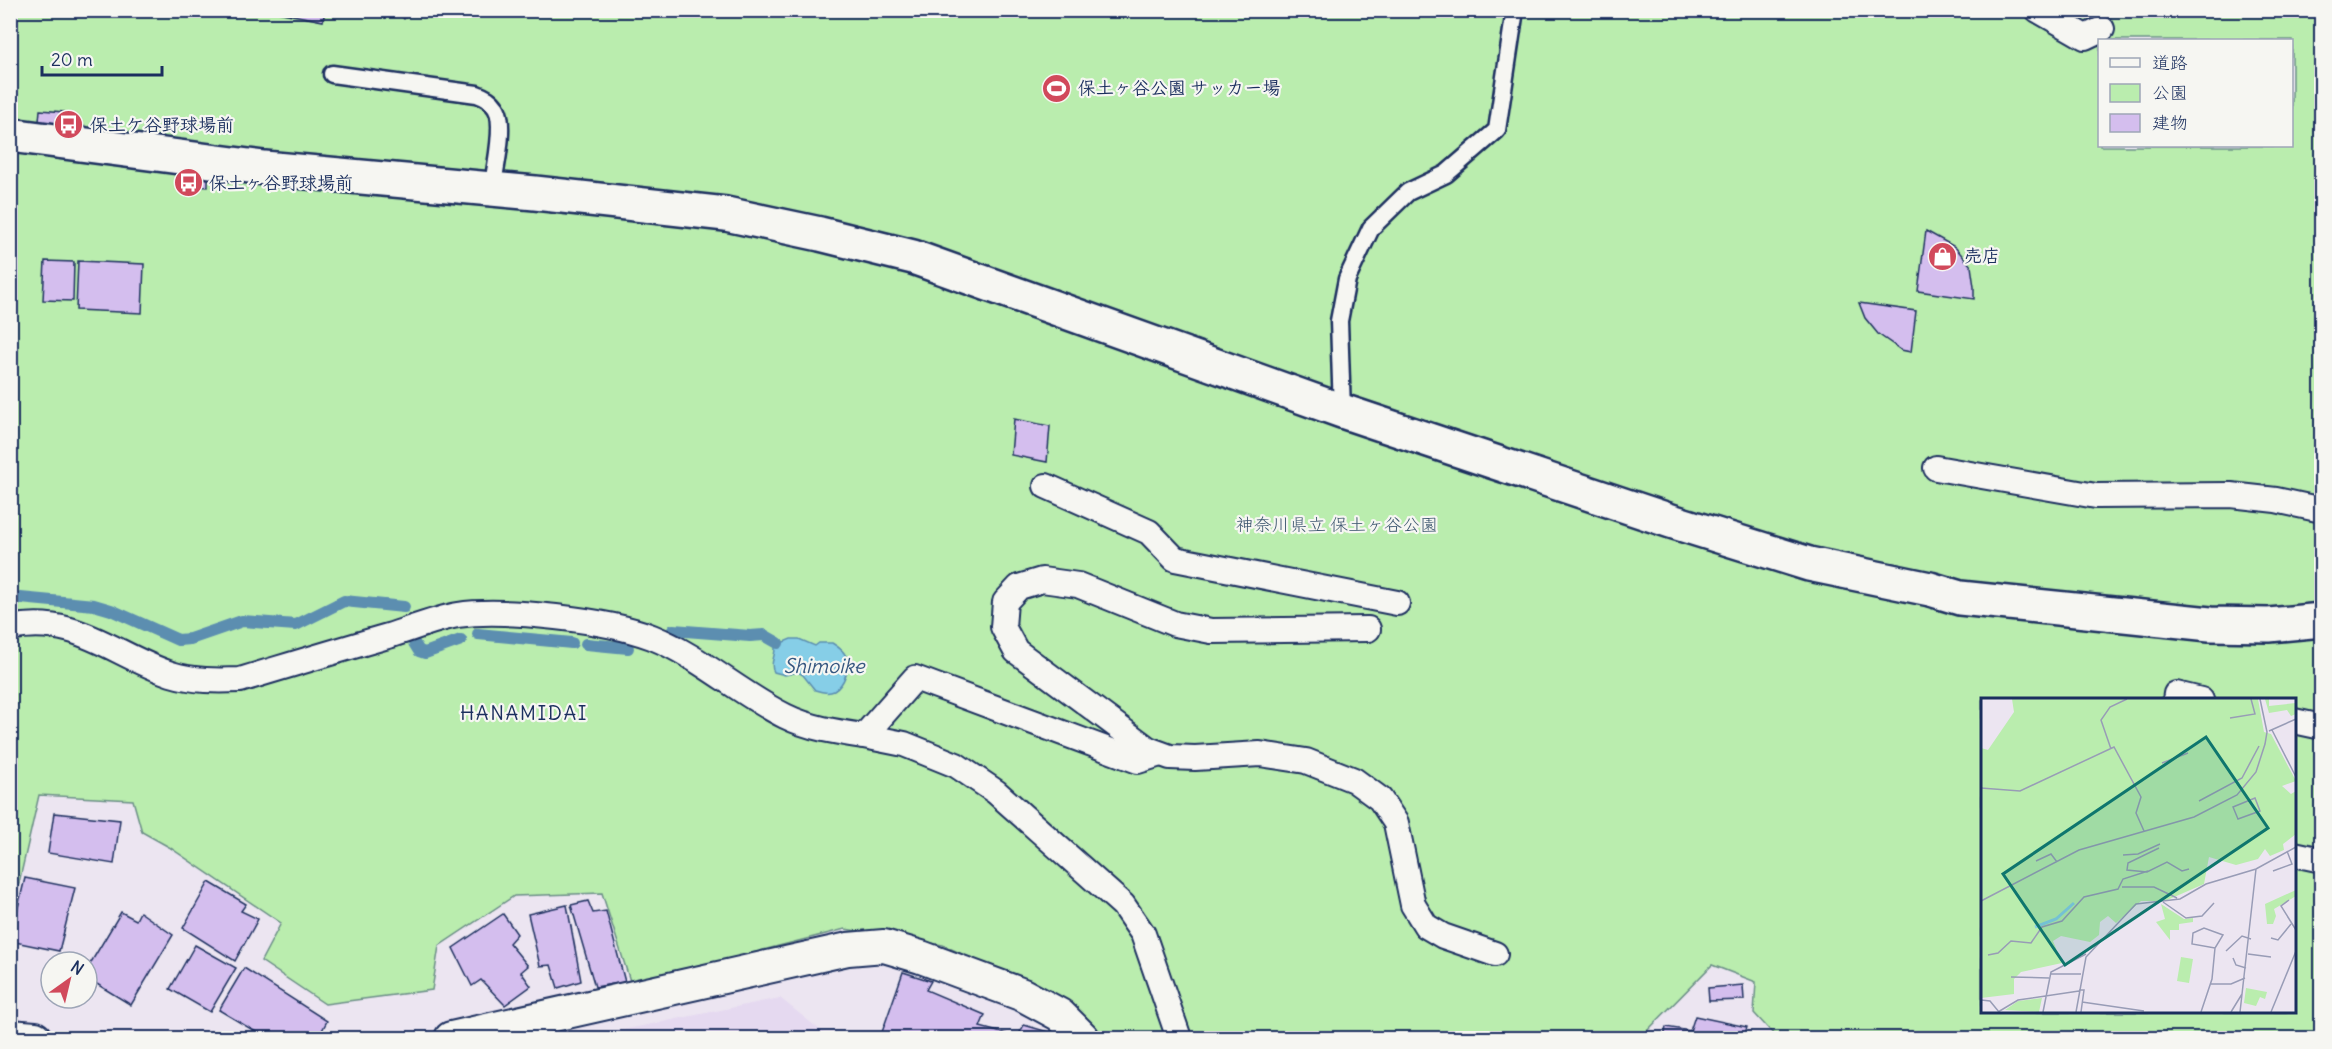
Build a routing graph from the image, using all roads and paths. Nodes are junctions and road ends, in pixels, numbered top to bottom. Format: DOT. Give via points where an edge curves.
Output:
graph roads {
  1 [pos="1515,10"];
  2 [pos="2038,10"];
  3 [pos="2102,28"];
  4 [pos="332,74"];
  5 [pos="10,135"];
  6 [pos="492,189"];
  7 [pos="1342,411"];
  8 [pos="1936,468"];
  9 [pos="1046,486"];
  10 [pos="2322,510"];
  11 [pos="1397,603"];
  12 [pos="2322,620"];
  13 [pos="10,628"];
  14 [pos="1368,629"];
  15 [pos="2175,698"];
  16 [pos="2196,698"];
  17 [pos="2296,721"];
  18 [pos="2322,727"];
  19 [pos="864,736"];
  20 [pos="1160,754"];
  21 [pos="2296,854"];
  22 [pos="2322,860"];
  23 [pos="1495,954"];
  24 [pos="10,1036"];
  25 [pos="35,1038"];
  26 [pos="451,1038"];
  27 [pos="1083,1038"];
  28 [pos="1179,1038"];
  1 -- 7 [label="lane" via="1497,130 1446,174 1408,192 1378,221 1347,279 1339,321"];
  2 -- 3 [label="street" via="2085,38"];
  4 -- 6 [label="lane" via="487,98 501,120"];
  5 -- 6 [label="street" via="264,168"];
  6 -- 7 [label="street" via="726,214 913,257"];
  7 -- 12 [label="street" via="1809,564 1960,598 2210,624 2269,625"];
  8 -- 10 [label="street" via="2096,496 2231,495"];
  9 -- 11 [label="street" via="1149,532 1175,559"];
  13 -- 19 [label="street" via="51,624 72,629 170,674 217,681 240,680 457,615 511,614 577,620 652,637 787,717"];
  14 -- 20 [label="street" via="1211,631 1175,624 1078,585 1042,580 1019,587 1005,602 1003,627 1016,651 1132,739"];
  15 -- 16 [label="street" via="2176,694"];
  17 -- 18 [label="street"];
  19 -- 20 [label="street" via="915,678 1138,761"];
  19 -- 28 [label="street" via="904,744 956,765 996,792 1123,905 1143,934"];
  20 -- 23 [label="street" via="1195,758 1260,754 1306,761 1354,780 1380,799 1396,823 1413,905 1426,926"];
  21 -- 22 [label="street"];
  24 -- 25 [label="street"];
  26 -- 27 [label="street" via="848,949 884,946 1023,995 1060,1015"];
}
